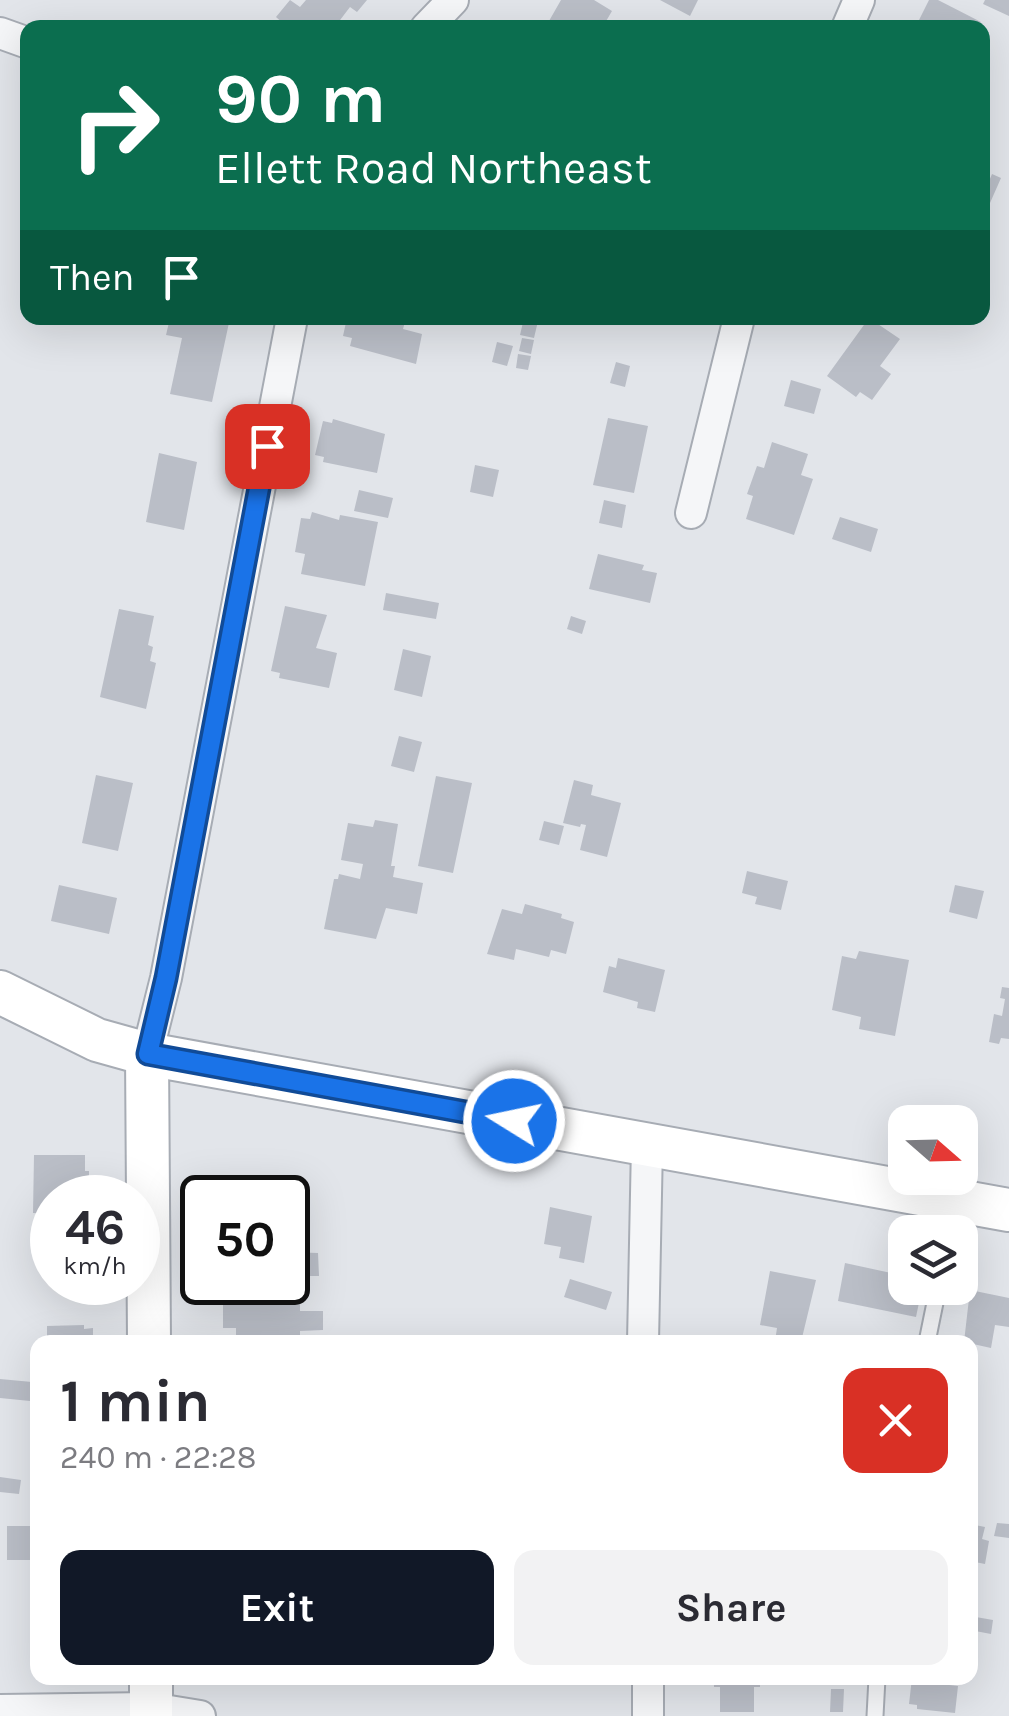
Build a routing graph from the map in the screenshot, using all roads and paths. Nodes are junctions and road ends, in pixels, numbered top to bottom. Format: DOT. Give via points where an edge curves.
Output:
graph roads {
  1 [pos="453,0"];
  2 [pos="434,20"];
  3 [pos="291,325"];
  4 [pos="737,325"];
  5 [pos="691,513"];
  6 [pos="0,992"];
  7 [pos="148,1054"];
  8 [pos="647,1144"];
  9 [pos="1009,1210"];
  10 [pos="948,1215"];
  11 [pos="962,1215"];
  12 [pos="934,1305"];
  13 [pos="149,1335"];
  14 [pos="644,1335"];
  15 [pos="928,1335"];
  16 [pos="648,1685"];
  17 [pos="876,1685"];
  18 [pos="151,1701"];
  19 [pos="0,1710"];
  20 [pos="200,1716"];
  21 [pos="648,1716"];
  22 [pos="874,1716"];
  1 -- 2 [label="street"];
  3 -- 7 [label="street"];
  4 -- 5 [label="street"];
  6 -- 7 [label="main road" via="98,1040"];
  7 -- 8 [label="main road"];
  7 -- 13 [label="main road"];
  8 -- 10 [label="main road"];
  8 -- 14 [label="street"];
  9 -- 11 [label="main road"];
  12 -- 15 [label="lane"];
  16 -- 21 [label="street"];
  17 -- 22 [label="lane"];
  18 -- 19 [label="street"];
  18 -- 20 [label="street"];
}
